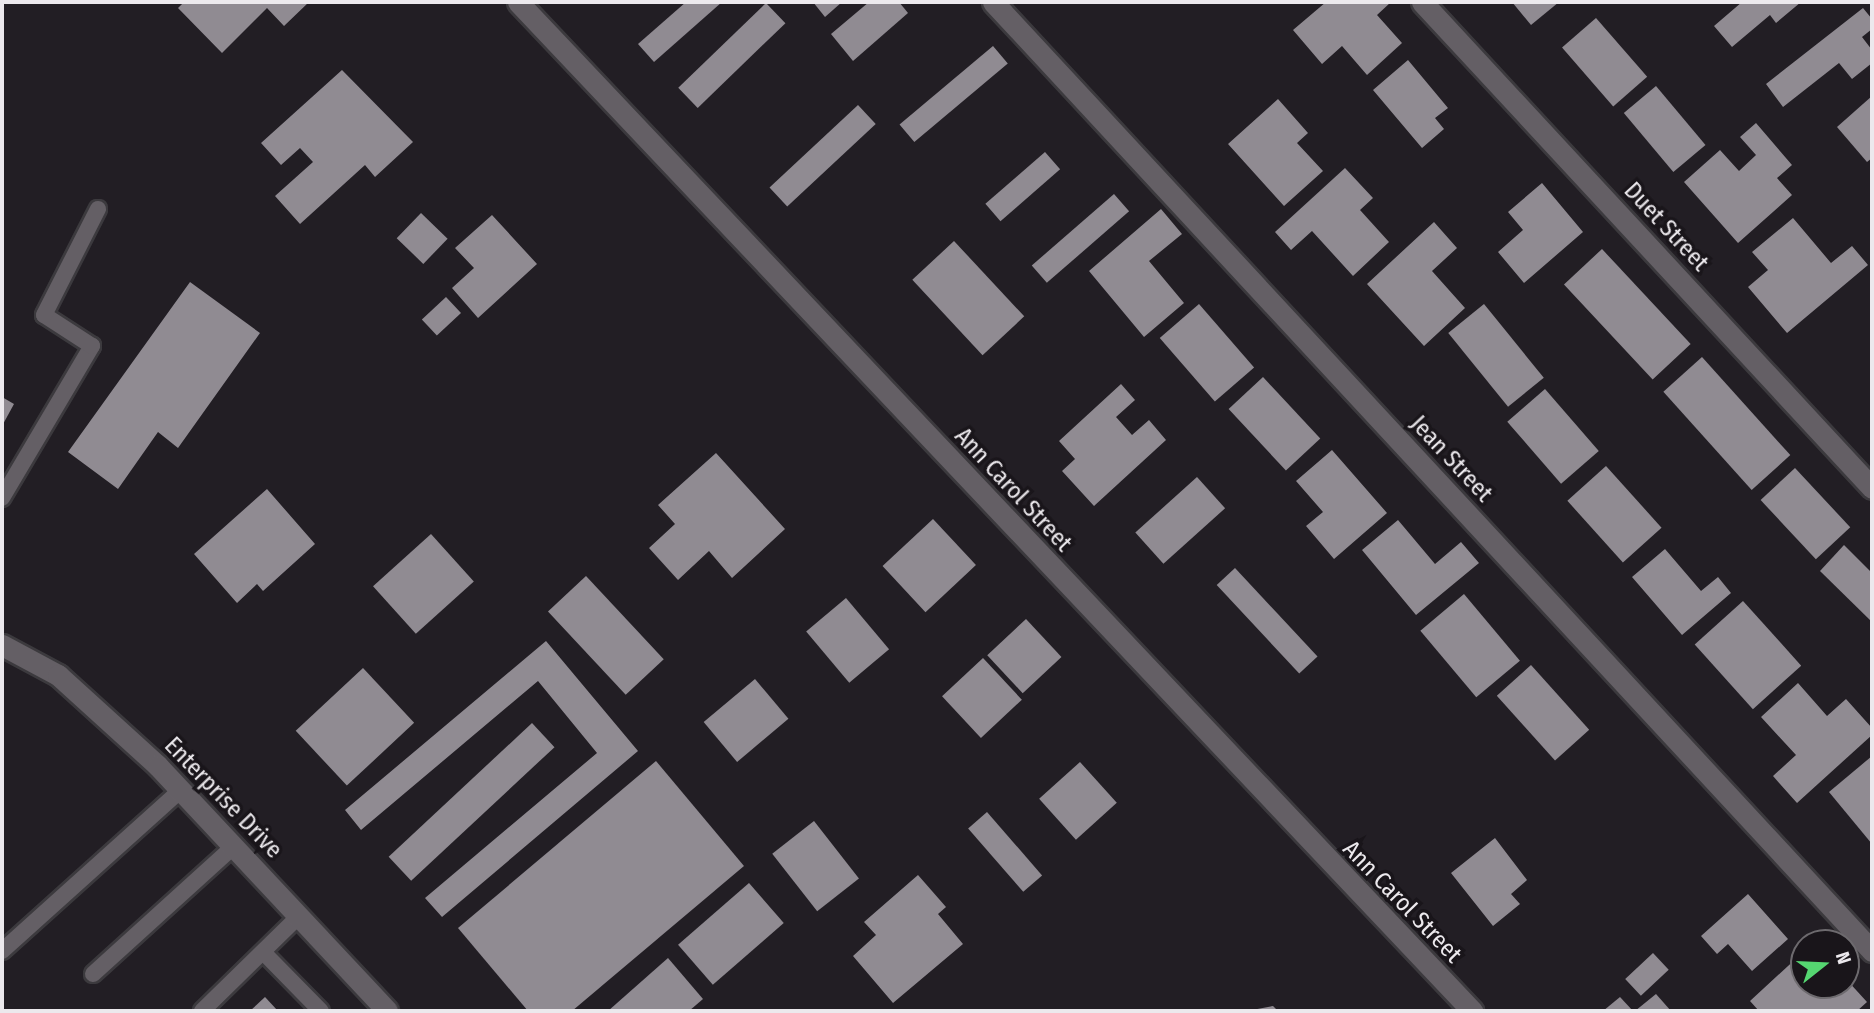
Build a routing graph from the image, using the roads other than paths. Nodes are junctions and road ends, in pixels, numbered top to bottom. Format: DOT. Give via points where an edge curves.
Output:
graph roads {
  1 [pos="518,2"];
  2 [pos="993,2"];
  3 [pos="1422,2"];
  4 [pos="98,209"];
  5 [pos="1872,488"];
  6 [pos="2,498"];
  7 [pos="2,645"];
  8 [pos="181,790"];
  9 [pos="233,847"];
  10 [pos="299,916"];
  11 [pos="2,951"];
  12 [pos="1872,951"];
  13 [pos="264,953"];
  14 [pos="93,974"];
  15 [pos="202,1011"];
  16 [pos="321,1011"];
  17 [pos="387,1011"];
  18 [pos="1472,1011"];
  1 -- 18 [label="street, Ann Carol Street"];
  2 -- 12 [label="street, Jean Street"];
  3 -- 5 [label="street, Duet Street"];
  4 -- 6 [label="lane" via="44,315 92,346"];
  7 -- 8 [label="street, Enterprise Drive" via="58,675"];
  8 -- 9 [label="street, Enterprise Drive"];
  8 -- 11 [label="lane"];
  9 -- 10 [label="street, Enterprise Drive"];
  9 -- 14 [label="lane"];
  10 -- 13 [label="lane"];
  10 -- 17 [label="street, Enterprise Drive"];
  13 -- 15 [label="lane"];
  13 -- 16 [label="lane"];
}
